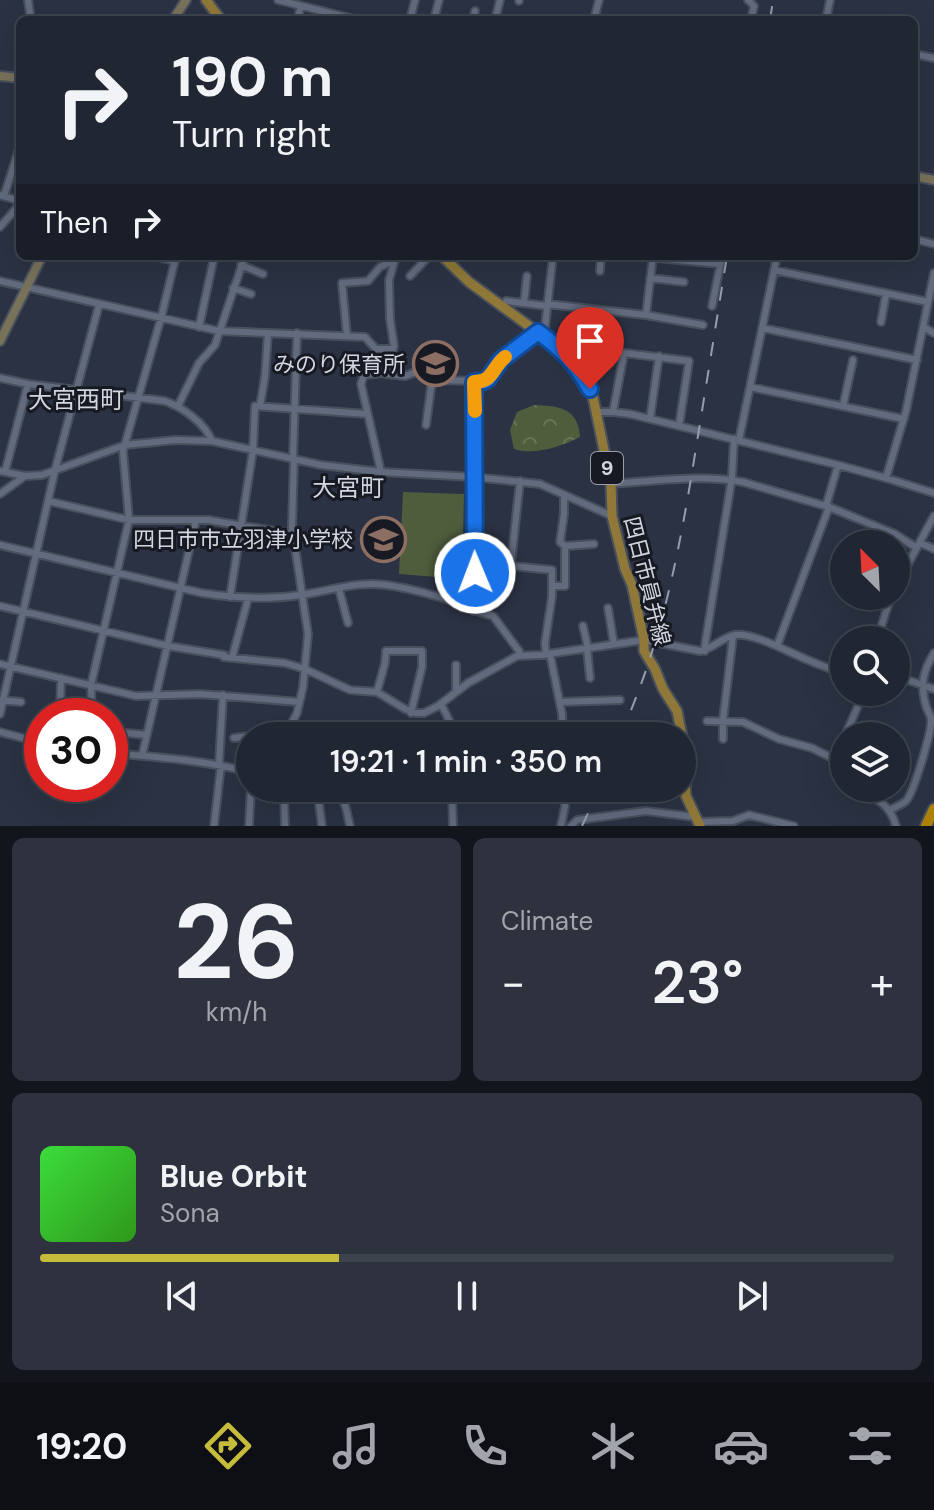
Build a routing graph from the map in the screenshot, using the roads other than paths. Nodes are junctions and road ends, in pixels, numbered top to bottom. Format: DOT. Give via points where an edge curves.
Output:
graph roads {
  1 [pos="279,0"];
  2 [pos="299,4"];
  3 [pos="475,11"];
  4 [pos="343,16"];
  5 [pos="474,16"];
  6 [pos="16,157"];
  7 [pos="2,195"];
  8 [pos="16,207"];
  9 [pos="0,227"];
  10 [pos="40,260"];
  11 [pos="175,260"];
  12 [pos="243,260"];
  13 [pos="392,260"];
  14 [pos="394,260"];
  15 [pos="425,260"];
  16 [pos="446,260"];
  17 [pos="553,260"];
  18 [pos="601,260"];
  19 [pos="653,260"];
  20 [pos="682,260"];
  21 [pos="721,260"];
  22 [pos="776,260"];
  23 [pos="213,262"];
  24 [pos="720,264"];
  25 [pos="241,265"];
  26 [pos="774,270"];
  27 [pos="600,271"];
  28 [pos="934,273"];
  29 [pos="263,274"];
  30 [pos="410,276"];
  31 [pos="527,276"];
  32 [pos="650,278"];
  33 [pos="0,281"];
  34 [pos="684,282"];
  35 [pos="27,287"];
  36 [pos="233,288"];
  37 [pos="251,294"];
  38 [pos="886,294"];
  39 [pos="506,301"];
  40 [pos="928,302"];
  41 [pos="524,303"];
  42 [pos="99,305"];
  43 [pos="547,305"];
  44 [pos="712,306"];
  45 [pos="594,310"];
  46 [pos="646,315"];
  47 [pos="161,318"];
  48 [pos="881,322"];
  49 [pos="703,325"];
  50 [pos="199,327"];
  51 [pos="923,327"];
  52 [pos="762,328"];
  53 [pos="219,331"];
  54 [pos="268,333"];
  55 [pos="297,333"];
  56 [pos="592,333"];
  57 [pos="934,333"];
  58 [pos="541,334"];
  59 [pos="347,336"];
  60 [pos="0,341"];
  61 [pos="393,349"];
  62 [pos="659,356"];
  63 [pos="853,360"];
  64 [pos="917,360"];
  65 [pos="386,374"];
  66 [pos="0,378"];
  67 [pos="432,380"];
  68 [pos="474,382"];
  69 [pos="28,384"];
  70 [pos="750,387"];
  71 [pos="76,391"];
  72 [pos="138,398"];
  73 [pos="178,406"];
  74 [pos="260,406"];
  75 [pos="843,406"];
  76 [pos="294,409"];
  77 [pos="596,412"];
  78 [pos="613,412"];
  79 [pos="367,414"];
  80 [pos="650,419"];
  81 [pos="904,419"];
  82 [pos="426,425"];
  83 [pos="679,426"];
  84 [pos="737,439"];
  85 [pos="212,441"];
  86 [pos="125,445"];
  87 [pos="253,450"];
  88 [pos="294,459"];
  89 [pos="838,465"];
  90 [pos="55,470"];
  91 [pos="2,471"];
  92 [pos="381,472"];
  93 [pos="25,476"];
  94 [pos="474,477"];
  95 [pos="886,478"];
  96 [pos="731,480"];
  97 [pos="520,481"];
  98 [pos="611,484"];
  99 [pos="934,493"];
  100 [pos="0,494"];
  101 [pos="564,495"];
  102 [pos="48,501"];
  103 [pos="827,507"];
  104 [pos="612,516"];
  105 [pos="934,516"];
  106 [pos="129,520"];
  107 [pos="196,520"];
  108 [pos="243,525"];
  109 [pos="292,534"];
  110 [pos="594,544"];
  111 [pos="0,545"];
  112 [pos="565,546"];
  113 [pos="918,546"];
  114 [pos="934,549"];
  115 [pos="35,553"];
  116 [pos="910,561"];
  117 [pos="512,566"];
  118 [pos="117,573"];
  119 [pos="509,582"];
  120 [pos="552,586"];
  121 [pos="180,588"];
  122 [pos="339,589"];
  123 [pos="301,595"];
  124 [pos="230,597"];
  125 [pos="248,599"];
  126 [pos="0,606"];
  127 [pos="608,608"];
  128 [pos="22,611"];
  129 [pos="474,611"];
  130 [pos="348,623"];
  131 [pos="583,626"];
  132 [pos="104,631"];
  133 [pos="733,636"];
  134 [pos="644,640"];
  135 [pos="614,644"];
  136 [pos="168,646"];
  137 [pos="777,646"];
  138 [pos="588,648"];
  139 [pos="705,651"];
  140 [pos="934,653"];
  141 [pos="548,654"];
  142 [pos="520,656"];
  143 [pos="232,658"];
  144 [pos="0,664"];
  145 [pos="456,665"];
  146 [pos="9,666"];
  147 [pos="305,669"];
  148 [pos="830,669"];
  149 [pos="61,678"];
  150 [pos="590,678"];
  151 [pos="910,681"];
  152 [pos="91,685"];
  153 [pos="921,685"];
  154 [pos="934,689"];
  155 [pos="377,692"];
  156 [pos="456,692"];
  157 [pos="223,695"];
  158 [pos="156,696"];
  159 [pos="60,698"];
  160 [pos="91,698"];
  161 [pos="1,700"];
  162 [pos="620,700"];
  163 [pos="21,702"];
  164 [pos="299,702"];
  165 [pos="560,702"];
  166 [pos="441,704"];
  167 [pos="411,713"];
  168 [pos="0,714"];
  169 [pos="723,720"];
  170 [pos="707,721"];
  171 [pos="292,722"];
  172 [pos="450,722"];
  173 [pos="562,722"];
  174 [pos="679,722"];
  175 [pos="0,732"];
  176 [pos="128,733"];
  177 [pos="147,735"];
  178 [pos="24,738"];
  179 [pos="723,739"];
  180 [pos="128,755"];
  181 [pos="142,756"];
  182 [pos="830,757"];
  183 [pos="220,764"];
  184 [pos="236,768"];
  185 [pos="250,802"];
  186 [pos="284,802"];
  187 [pos="319,802"];
  188 [pos="343,802"];
  189 [pos="452,802"];
  190 [pos="565,802"];
  191 [pos="689,802"];
  192 [pos="881,802"];
  193 [pos="934,809"];
  194 [pos="890,810"];
  195 [pos="698,822"];
  196 [pos="214,826"];
  197 [pos="249,826"];
  198 [pos="285,826"];
  199 [pos="322,826"];
  200 [pos="350,826"];
  201 [pos="453,826"];
  202 [pos="561,826"];
  203 [pos="571,826"];
  204 [pos="794,826"];
  205 [pos="896,826"];
  206 [pos="926,826"];
  1 -- 2 [label="street"];
  2 -- 4 [label="street"];
  3 -- 5 [label="street"];
  6 -- 7 [label="street"];
  8 -- 9 [label="street"];
  10 -- 35 [label="street"];
  11 -- 47 [label="street"];
  12 -- 25 [label="street"];
  13 -- 59 [label="street" via="368,281 342,283"];
  14 -- 61 [label="street" via="389,280"];
  15 -- 30 [label="street"];
  16 -- 58 [label="main road, 四日市員弁線 / 9"];
  17 -- 43 [label="street"];
  18 -- 27 [label="street"];
  19 -- 32 [label="street"];
  20 -- 24 [label="street"];
  21 -- 24 [label="street"];
  22 -- 26 [label="street"];
  23 -- 50 [label="street"];
  24 -- 44 [label="street"];
  25 -- 29 [label="street"];
  25 -- 36 [label="street"];
  26 -- 38 [label="street"];
  26 -- 52 [label="street"];
  28 -- 40 [label="street"];
  31 -- 41 [label="street"];
  32 -- 34 [label="street"];
  32 -- 46 [label="street"];
  33 -- 35 [label="street"];
  35 -- 42 [label="street"];
  35 -- 60 [label="street"];
  36 -- 37 [label="street"];
  36 -- 53 [label="street"];
  38 -- 40 [label="street"];
  38 -- 48 [label="street"];
  39 -- 41 [label="street"];
  40 -- 51 [label="street"];
  41 -- 43 [label="street"];
  42 -- 47 [label="street"];
  42 -- 71 [label="street"];
  43 -- 45 [label="street"];
  43 -- 58 [label="street"];
  45 -- 46 [label="street"];
  45 -- 56 [label="street"];
  46 -- 49 [label="street"];
  47 -- 50 [label="street"];
  47 -- 72 [label="street"];
  50 -- 53 [label="street"];
  51 -- 57 [label="street"];
  51 -- 64 [label="street"];
  52 -- 64 [label="street"];
  52 -- 70 [label="street"];
  53 -- 54 [label="street"];
  53 -- 73 [label="street"];
  54 -- 55 [label="street"];
  54 -- 74 [label="street"];
  55 -- 59 [label="street"];
  55 -- 76 [label="street"];
  58 -- 68 [label="street" via="501,360 488,379"];
  58 -- 77 [label="main road, 四日市員弁線 / 9" via="574,363"];
  59 -- 61 [label="street" via="365,337 376,349"];
  61 -- 65 [label="street"];
  62 -- 78 [label="street" via="624,353"];
  62 -- 80 [label="street"];
  62 -- 83 [label="street" via="689,361"];
  63 -- 75 [label="street"];
  64 -- 81 [label="street"];
  65 -- 67 [label="street" via="416,372"];
  65 -- 79 [label="street" via="362,378"];
  66 -- 69 [label="street"];
  67 -- 68 [label="street"];
  67 -- 82 [label="street"];
  68 -- 94 [label="street"];
  69 -- 71 [label="street"];
  69 -- 91 [label="street"];
  70 -- 75 [label="street"];
  70 -- 84 [label="street"];
  71 -- 72 [label="street"];
  71 -- 90 [label="street"];
  72 -- 73 [label="street"];
  72 -- 86 [label="street"];
  73 -- 85 [label="street" via="206,429"];
  74 -- 76 [label="street"];
  74 -- 87 [label="street" via="255,406"];
  75 -- 81 [label="street"];
  76 -- 79 [label="street"];
  76 -- 88 [label="street"];
  77 -- 78 [label="street"];
  77 -- 98 [label="main road, 四日市員弁線 / 9"];
  78 -- 80 [label="street"];
  79 -- 92 [label="street"];
  80 -- 83 [label="street"];
  81 -- 95 [label="street"];
  83 -- 84 [label="street"];
  84 -- 89 [label="street"];
  84 -- 96 [label="street"];
  85 -- 86 [label="street"];
  85 -- 87 [label="street"];
  86 -- 90 [label="street"];
  86 -- 106 [label="street"];
  87 -- 88 [label="street"];
  87 -- 108 [label="street"];
  88 -- 92 [label="street"];
  88 -- 109 [label="street"];
  89 -- 95 [label="street"];
  89 -- 103 [label="street"];
  90 -- 93 [label="street"];
  90 -- 102 [label="street"];
  91 -- 93 [label="street"];
  92 -- 94 [label="street"];
  93 -- 100 [label="street"];
  94 -- 97 [label="street"];
  94 -- 129 [label="street"];
  95 -- 99 [label="street"];
  96 -- 98 [label="street"];
  96 -- 103 [label="street"];
  96 -- 139 [label="street"];
  97 -- 101 [label="street"];
  97 -- 117 [label="street"];
  98 -- 104 [label="main road, 四日市員弁線 / 9"];
  101 -- 104 [label="street"];
  101 -- 112 [label="street" via="560,542"];
  102 -- 106 [label="street"];
  102 -- 115 [label="street"];
  103 -- 113 [label="street"];
  103 -- 137 [label="street"];
  104 -- 134 [label="main road, 四日市員弁線 / 9"];
  105 -- 113 [label="street"];
  106 -- 107 [label="street"];
  106 -- 118 [label="street"];
  107 -- 108 [label="street"];
  107 -- 121 [label="street"];
  108 -- 109 [label="street"];
  108 -- 124 [label="street"];
  109 -- 123 [label="street"];
  110 -- 112 [label="street"];
  111 -- 115 [label="street"];
  112 -- 120 [label="street" via="565,586"];
  113 -- 114 [label="street"];
  113 -- 116 [label="street"];
  115 -- 118 [label="street"];
  115 -- 128 [label="street"];
  117 -- 119 [label="street"];
  117 -- 120 [label="street" via="552,570"];
  118 -- 121 [label="street"];
  118 -- 132 [label="street"];
  120 -- 141 [label="street"];
  121 -- 124 [label="street"];
  121 -- 136 [label="street"];
  122 -- 123 [label="street"];
  122 -- 129 [label="street" via="395,587"];
  122 -- 130 [label="street"];
  123 -- 125 [label="street"];
  123 -- 147 [label="street" via="308,634"];
  124 -- 125 [label="street"];
  125 -- 143 [label="street"];
  126 -- 128 [label="street"];
  127 -- 135 [label="street"];
  128 -- 132 [label="street"];
  128 -- 146 [label="street"];
  129 -- 142 [label="street" via="493,616"];
  131 -- 138 [label="street"];
  132 -- 136 [label="street"];
  132 -- 152 [label="street"];
  133 -- 137 [label="street"];
  133 -- 139 [label="street"];
  133 -- 169 [label="street"];
  134 -- 135 [label="street"];
  134 -- 139 [label="street"];
  134 -- 174 [label="main road, 四日市員弁線 / 9" via="646,656"];
  135 -- 138 [label="street"];
  136 -- 143 [label="street"];
  136 -- 158 [label="street"];
  137 -- 148 [label="street"];
  138 -- 141 [label="street"];
  138 -- 150 [label="street"];
  140 -- 153 [label="street"];
  141 -- 142 [label="street"];
  141 -- 165 [label="street"];
  142 -- 156 [label="street"];
  143 -- 147 [label="street"];
  144 -- 146 [label="street"];
  145 -- 156 [label="street"];
  146 -- 149 [label="street"];
  146 -- 161 [label="street"];
  147 -- 155 [label="street" via="350,690"];
  147 -- 164 [label="street"];
  149 -- 152 [label="street"];
  149 -- 159 [label="street"];
  151 -- 153 [label="street"];
  152 -- 158 [label="street"];
  152 -- 160 [label="street"];
  153 -- 154 [label="street"];
  153 -- 194 [label="street" via="932,720 914,788"];
  155 -- 167 [label="street"];
  155 -- 167 [label="street" via="386,651 422,651"];
  156 -- 166 [label="street"];
  157 -- 158 [label="street"];
  157 -- 164 [label="street"];
  157 -- 183 [label="street"];
  158 -- 177 [label="street"];
  161 -- 163 [label="street"];
  161 -- 168 [label="street"];
  162 -- 165 [label="street"];
  164 -- 171 [label="street"];
  165 -- 173 [label="street"];
  166 -- 167 [label="street"];
  166 -- 172 [label="street"];
  169 -- 170 [label="street"];
  169 -- 179 [label="street"];
  169 -- 182 [label="street" via="743,722"];
  175 -- 178 [label="street"];
  176 -- 177 [label="street"];
  177 -- 181 [label="street"];
  180 -- 181 [label="street"];
  181 -- 183 [label="street"];
  183 -- 184 [label="street"];
  183 -- 196 [label="street"];
  185 -- 197 [label="street"];
  186 -- 198 [label="street"];
  187 -- 199 [label="street"];
  188 -- 200 [label="street"];
  189 -- 201 [label="street"];
  190 -- 202 [label="street"];
  191 -- 195 [label="main road, 四日市員弁線 / 9"];
  192 -- 194 [label="street"];
  193 -- 206 [label="highway"];
  194 -- 205 [label="street"];
  195 -- 203 [label="street" via="646,811 577,820"];
  195 -- 204 [label="street" via="749,815"];
}
